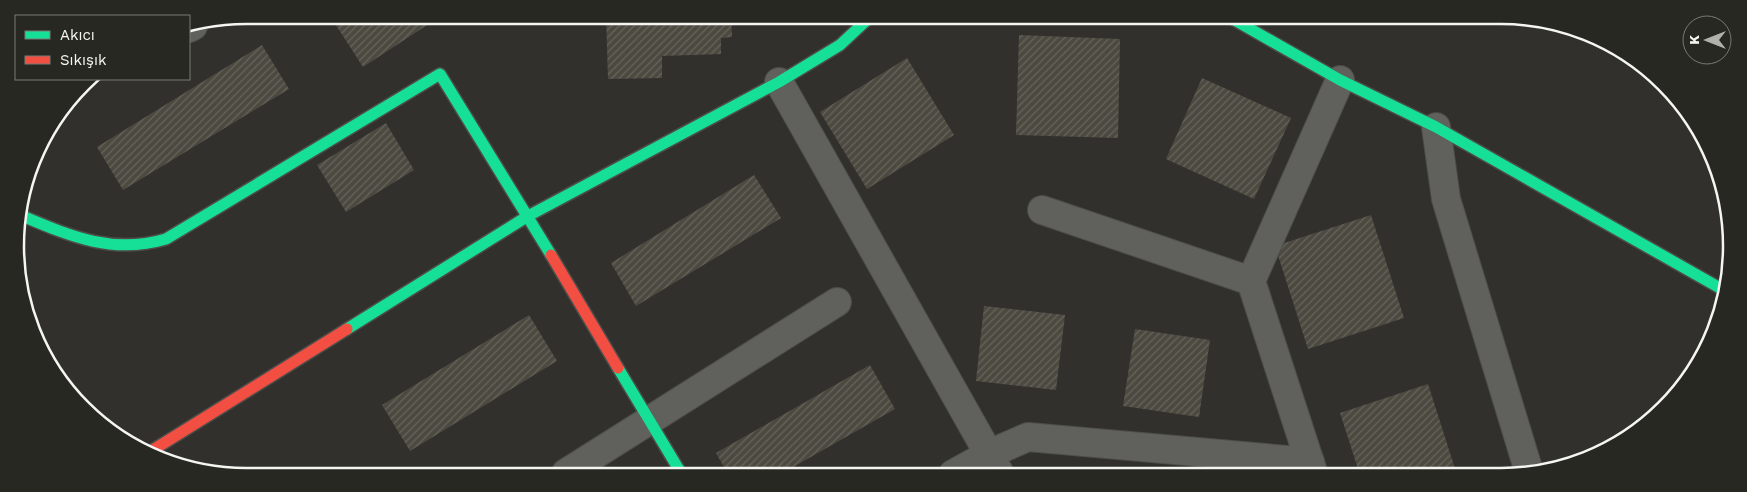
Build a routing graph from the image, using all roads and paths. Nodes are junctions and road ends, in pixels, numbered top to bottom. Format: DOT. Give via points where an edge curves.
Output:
graph roads {
  1 [pos="862,24"];
  2 [pos="1241,24"];
  3 [pos="1340,80"];
  4 [pos="779,82"];
  5 [pos="1436,127"];
  6 [pos="1042,210"];
  7 [pos="528,216"];
  8 [pos="26,218"];
  9 [pos="1251,281"];
  10 [pos="1719,288"];
  11 [pos="837,302"];
  12 [pos="650,421"];
  13 [pos="154,448"];
  14 [pos="994,464"];
  15 [pos="1527,466"];
  16 [pos="574,468"];
  17 [pos="677,468"];
  18 [pos="978,468"];
  19 [pos="1312,468"];
  1 -- 4 [label="street" via="840,45"];
  2 -- 3 [label="street"];
  3 -- 5 [label="street"];
  3 -- 9 [label="street"];
  4 -- 7 [label="street"];
  4 -- 14 [label="street"];
  5 -- 10 [label="street"];
  5 -- 15 [label="street" via="1446,199"];
  6 -- 9 [label="street"];
  7 -- 8 [label="street" via="440,74 166,239 139,246 108,245"];
  7 -- 12 [label="street"];
  7 -- 13 [label="street"];
  9 -- 19 [label="street"];
  11 -- 12 [label="street"];
  12 -- 16 [label="street"];
  12 -- 17 [label="street"];
  14 -- 18 [label="street"];
  14 -- 19 [label="street" via="1028,437"];
}
